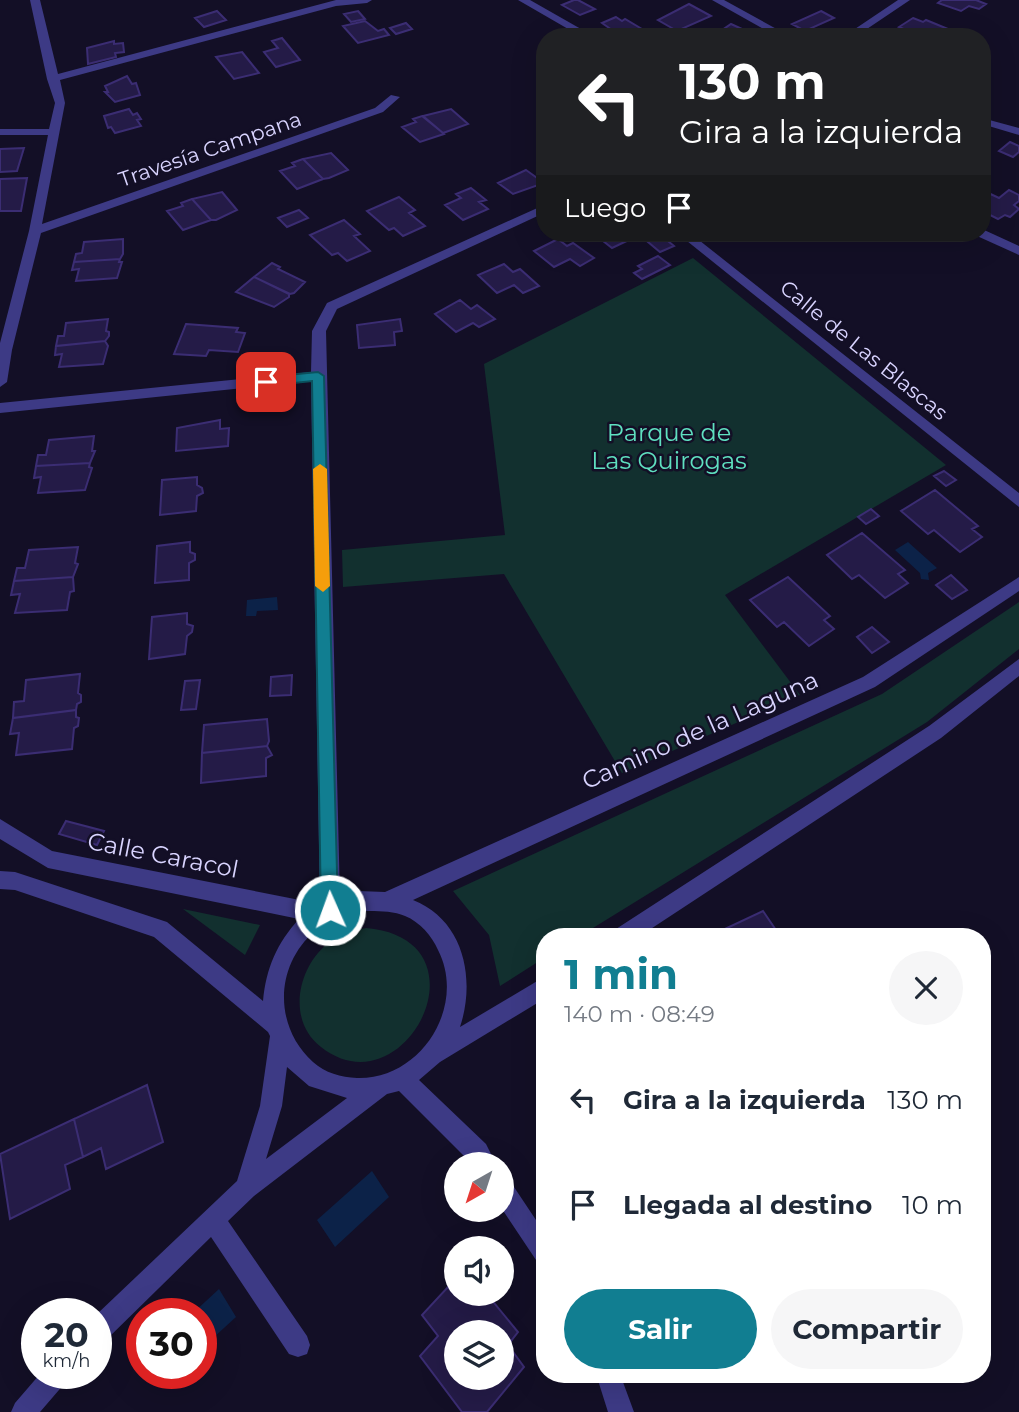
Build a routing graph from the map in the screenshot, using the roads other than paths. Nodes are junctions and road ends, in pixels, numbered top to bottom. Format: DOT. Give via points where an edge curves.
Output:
graph roads {
  1 [pos="35,0"];
  2 [pos="367,0"];
  3 [pos="523,0"];
  4 [pos="717,0"];
  5 [pos="905,0"];
  6 [pos="574,28"];
  7 [pos="769,28"];
  8 [pos="862,28"];
  9 [pos="52,79"];
  10 [pos="395,97"];
  11 [pos="991,124"];
  12 [pos="0,132"];
  13 [pos="56,132"];
  14 [pos="1019,132"];
  15 [pos="536,213"];
  16 [pos="35,231"];
  17 [pos="991,238"];
  18 [pos="694,242"];
  19 [pos="1019,251"];
  20 [pos="2,350"];
  21 [pos="318,376"];
  22 [pos="0,382"];
  23 [pos="0,408"];
  24 [pos="1019,500"];
  25 [pos="1019,583"];
  26 [pos="1019,666"];
  27 [pos="0,828"];
  28 [pos="0,880"];
  29 [pos="388,901"];
  30 [pos="326,912"];
  31 [pos="635,928"];
  32 [pos="536,993"];
  33 [pos="277,1031"];
  34 [pos="433,1056"];
  35 [pos="392,1083"];
  36 [pos="478,1152"];
  37 [pos="246,1188"];
  38 [pos="514,1207"];
  39 [pos="212,1218"];
  40 [pos="536,1240"];
  41 [pos="112,1316"];
  42 [pos="298,1345"];
  43 [pos="611,1383"];
  44 [pos="43,1389"];
  45 [pos="24,1412"];
  46 [pos="621,1412"];
  1 -- 9 [label="street"];
  2 -- 9 [label="street" via="336,3"];
  3 -- 6 [label="street"];
  4 -- 7 [label="street"];
  5 -- 8 [label="street"];
  9 -- 13 [label="street" via="60,103"];
  10 -- 16 [label="street, Travesía Campana" via="379,110"];
  11 -- 14 [label="street"];
  12 -- 13 [label="street"];
  13 -- 16 [label="street"];
  15 -- 21 [label="street" via="332,306 321,318 317,335"];
  16 -- 20 [label="street"];
  17 -- 19 [label="street"];
  18 -- 24 [label="street, Calle de Las Blascas"];
  20 -- 22 [label="street"];
  21 -- 23 [label="street"];
  21 -- 30 [label="street"];
  25 -- 29 [label="street, Camino de la Laguna" via="869,682"];
  26 -- 31 [label="street" via="935,732"];
  27 -- 30 [label="street, Calle Caracol" via="48,859"];
  28 -- 33 [label="street" via="160,929"];
  29 -- 30 [label="street" via="358,901"];
  29 -- 34 [label="street" via="413,909 434,925 450,947 458,973 458,1002 450,1030"];
  30 -- 33 [label="street" via="292,942 281,961 272,1003"];
  32 -- 34 [label="street"];
  33 -- 35 [label="street" via="292,1059 332,1085 356,1089"];
  33 -- 37 [label="street" via="271,1106"];
  34 -- 35 [label="street"];
  35 -- 36 [label="street"];
  35 -- 37 [label="street"];
  37 -- 39 [label="street"];
  38 -- 40 [label="street"];
  39 -- 41 [label="street"];
  39 -- 42 [label="street"];
  43 -- 46 [label="street"];
  44 -- 45 [label="street"];
}
